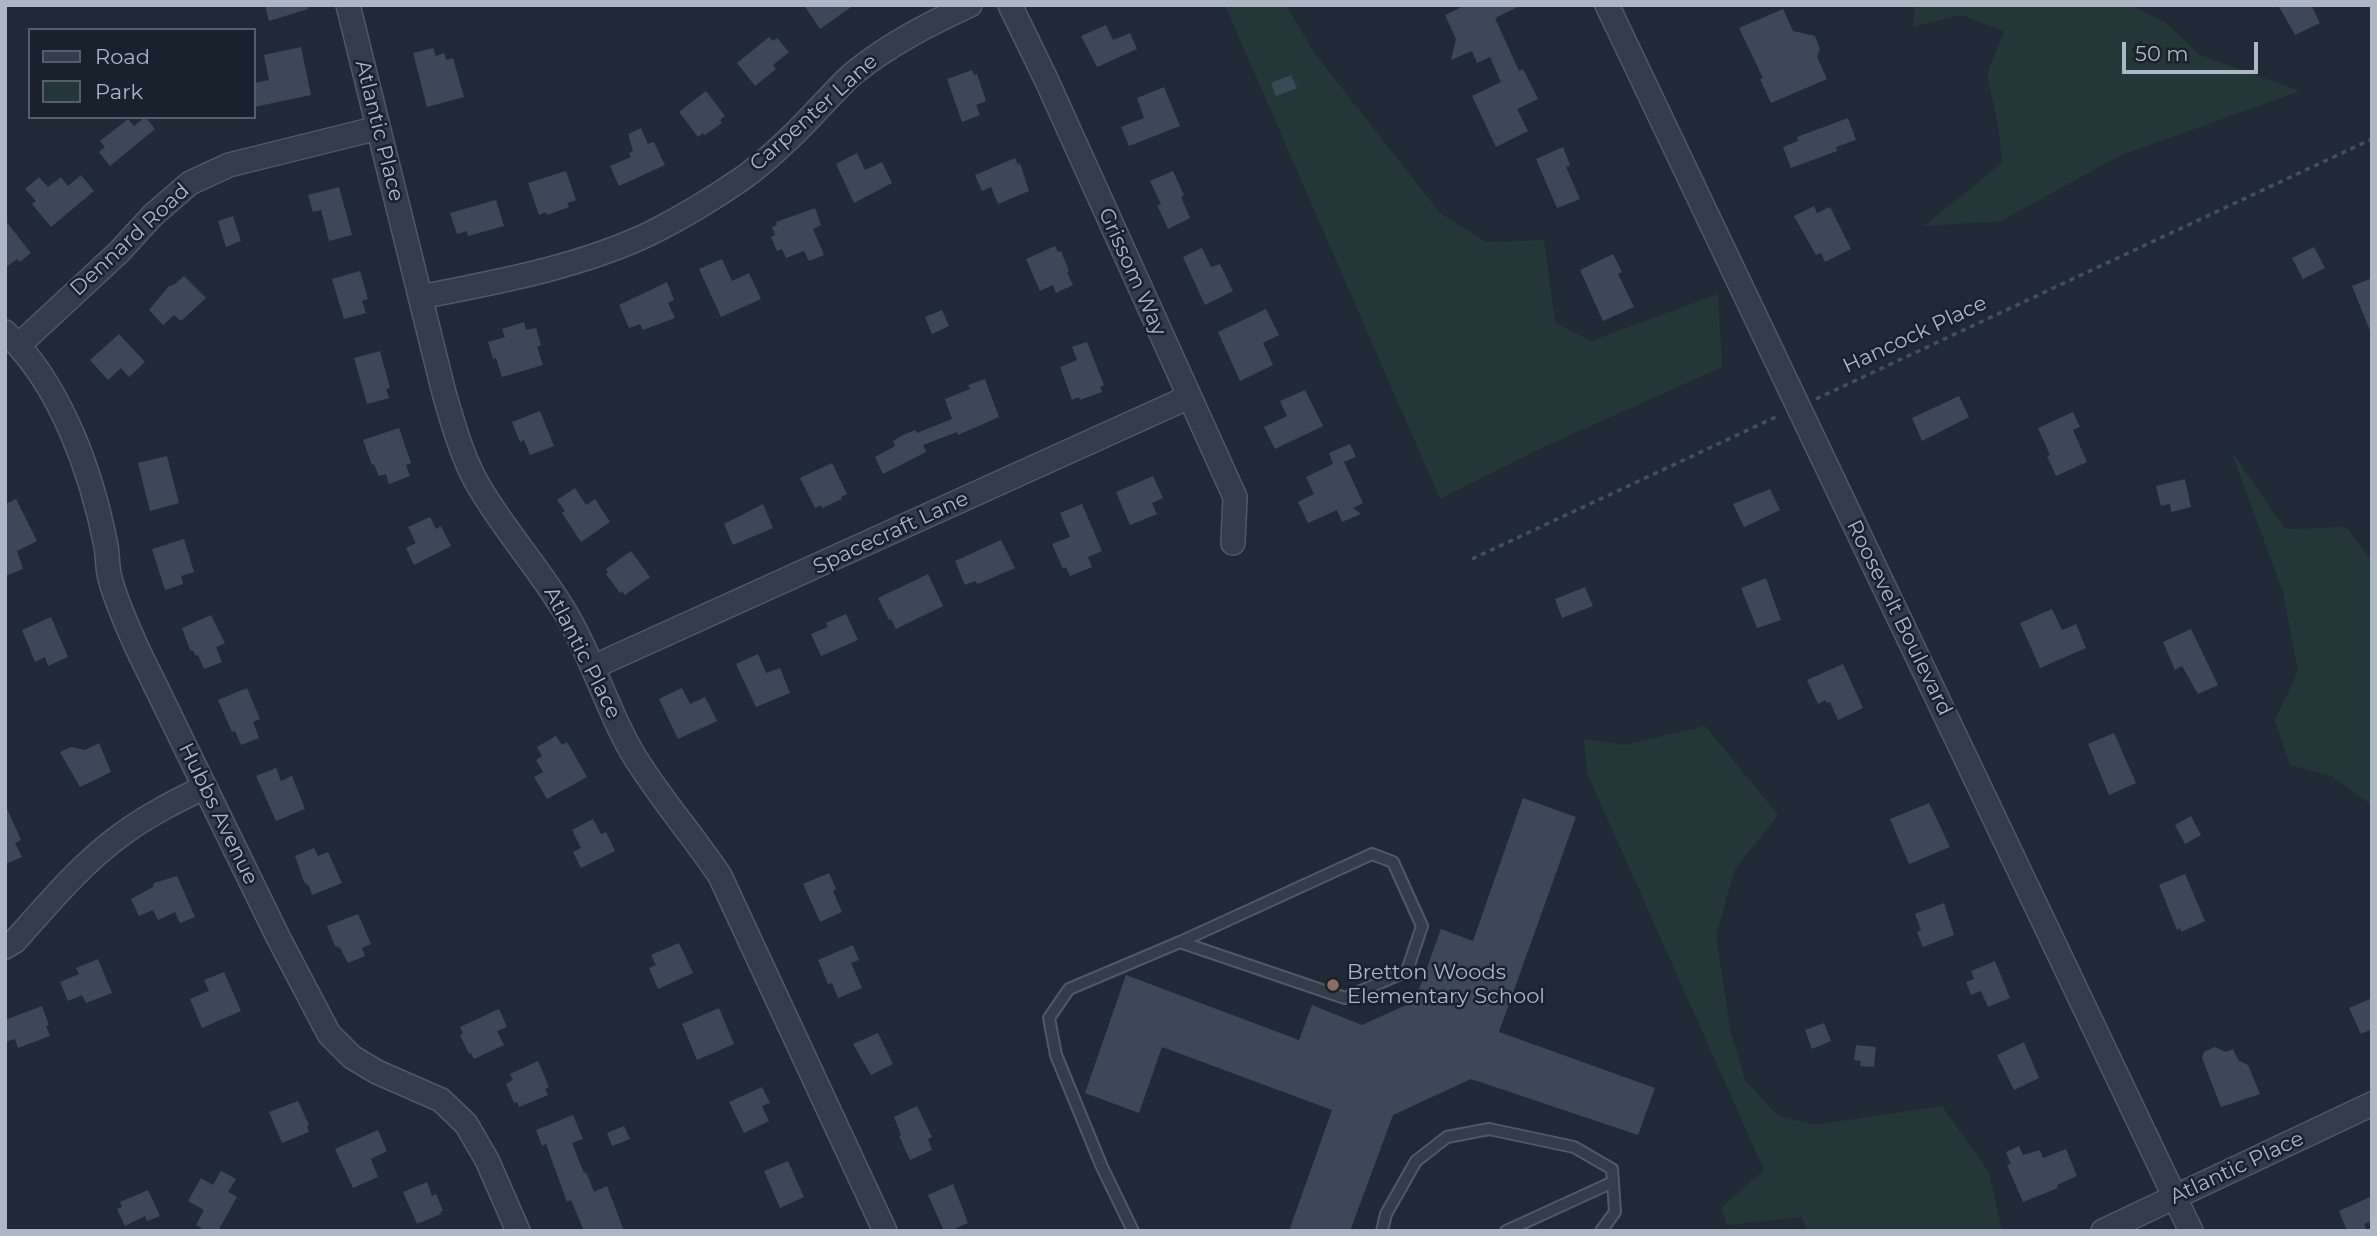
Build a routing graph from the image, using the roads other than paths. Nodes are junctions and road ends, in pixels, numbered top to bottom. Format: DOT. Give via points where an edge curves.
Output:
graph roads {
  1 [pos="348,5"];
  2 [pos="970,5"];
  3 [pos="1010,5"];
  4 [pos="1607,5"];
  5 [pos="378,128"];
  6 [pos="420,296"];
  7 [pos="12,339"];
  8 [pos="1189,397"];
  9 [pos="1233,543"];
  10 [pos="593,667"];
  11 [pos="205,787"];
  12 [pos="1180,942"];
  13 [pos="5,947"];
  14 [pos="2372,1104"];
  15 [pos="1613,1182"];
  16 [pos="2175,1197"];
  17 [pos="518,1231"];
  18 [pos="885,1231"];
  19 [pos="1133,1231"];
  20 [pos="1382,1231"];
  21 [pos="1506,1231"];
  22 [pos="1601,1231"];
  23 [pos="2103,1231"];
  24 [pos="2191,1231"];
  1 -- 5 [label="street, Atlantic Place"];
  2 -- 6 [label="street, Carpenter Lane" via="885,49 853,74 785,144 743,177 650,233 544,269"];
  3 -- 8 [label="street, Grissom Way"];
  4 -- 16 [label="street, Roosevelt Boulevard"];
  5 -- 6 [label="street, Atlantic Place"];
  5 -- 7 [label="street, Dennard Road" via="229,165 190,183 119,252"];
  6 -- 10 [label="street, Atlantic Place" via="458,440 476,481 547,582"];
  7 -- 11 [label="street, Hubbs Avenue" via="49,389 73,437 92,486 117,601"];
  8 -- 9 [label="street, Grissom Way" via="1236,497"];
  8 -- 10 [label="street, Spacecraft Lane"];
  10 -- 18 [label="street, Atlantic Place" via="632,753 720,876"];
  11 -- 13 [label="street" via="119,836"];
  11 -- 17 [label="street, Hubbs Avenue" via="329,1034 352,1057 441,1100 466,1124"];
  12 -- 12 [label="lane" via="1372,854 1393,862 1422,926 1407,971 1345,998"];
  12 -- 19 [label="lane" via="1069,989 1049,1018 1056,1055"];
  14 -- 16 [label="street, Atlantic Place"];
  15 -- 20 [label="lane" via="1612,1169 1574,1147 1489,1129 1447,1137 1416,1161 1386,1214"];
  15 -- 21 [label="lane"];
  15 -- 22 [label="lane" via="1615,1212"];
  16 -- 23 [label="street, Atlantic Place"];
  16 -- 24 [label="street, Roosevelt Boulevard"];
}
